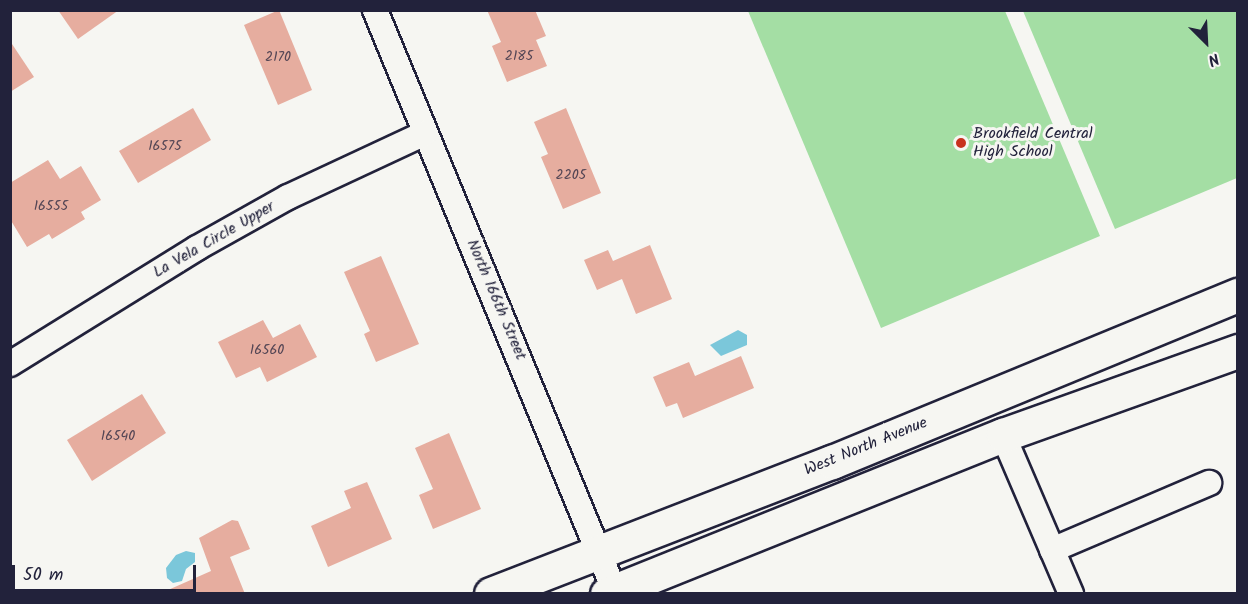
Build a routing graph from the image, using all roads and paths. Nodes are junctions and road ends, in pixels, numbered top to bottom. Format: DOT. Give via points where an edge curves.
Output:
graph roads {
  1 [pos="375,10"];
  2 [pos="425,133"];
  3 [pos="1238,295"];
  4 [pos="1238,351"];
  5 [pos="10,364"];
  6 [pos="1004,435"];
  7 [pos="1209,483"];
  8 [pos="598,549"];
  9 [pos="1052,550"];
  10 [pos="610,592"];
  11 [pos="491,594"];
  12 [pos="1071,594"];
  1 -- 2 [label="street, North 166th Street"];
  2 -- 5 [label="street, La Vela Circle Upper" via="288,197 197,248"];
  2 -- 8 [label="street, North 166th Street"];
  3 -- 8 [label="main road, West North Avenue" via="832,462"];
  4 -- 6 [label="main road"];
  6 -- 9 [label="street"];
  6 -- 10 [label="main road"];
  7 -- 9 [label="street"];
  8 -- 10 [label="street, North 166th Street"];
  8 -- 11 [label="main road, West North Avenue"];
  9 -- 12 [label="street"];
}
